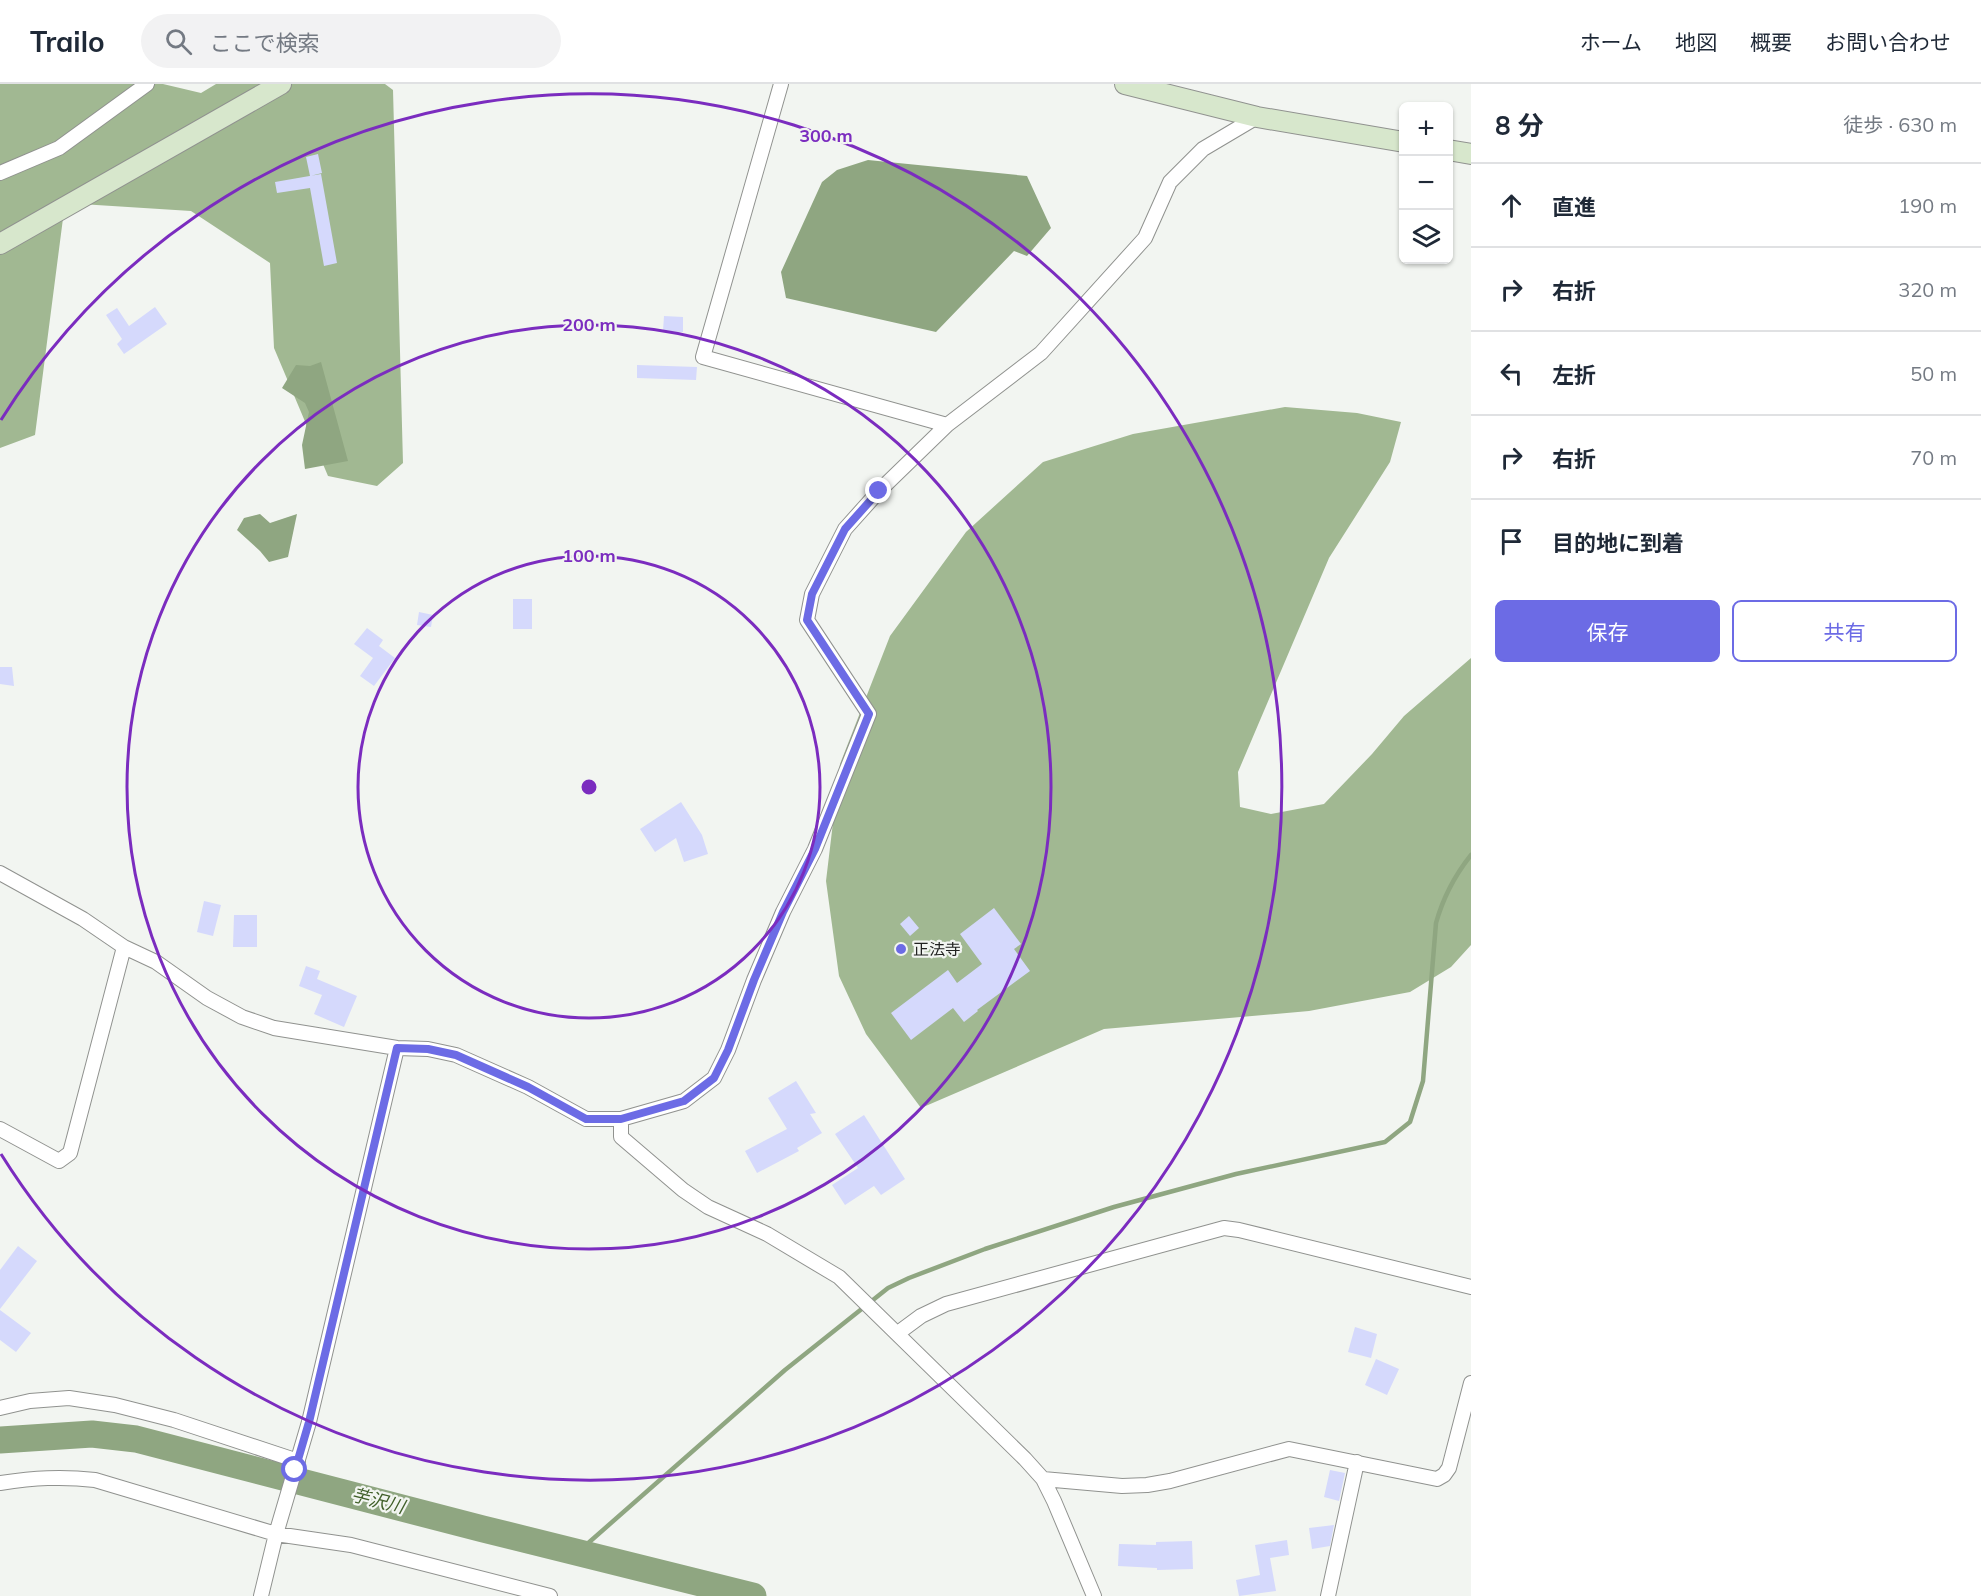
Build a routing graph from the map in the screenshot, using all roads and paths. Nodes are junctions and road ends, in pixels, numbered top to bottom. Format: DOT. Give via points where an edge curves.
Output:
graph roads {
  1 [pos="147,84"];
  2 [pos="281,84"];
  3 [pos="781,84"];
  4 [pos="1125,84"];
  5 [pos="1257,117"];
  6 [pos="1399,141"];
  7 [pos="1453,151"];
  8 [pos="1471,153"];
  9 [pos="0,173"];
  10 [pos="0,244"];
  11 [pos="947,426"];
  12 [pos="0,873"];
  13 [pos="123,947"];
  14 [pos="397,1048"];
  15 [pos="621,1119"];
  16 [pos="0,1129"];
  17 [pos="1471,1287"];
  18 [pos="896,1332"];
  19 [pos="1471,1383"];
  20 [pos="0,1408"];
  21 [pos="1357,1462"];
  22 [pos="296,1466"];
  23 [pos="1042,1479"];
  24 [pos="0,1483"];
  25 [pos="278,1528"];
  26 [pos="261,1596"];
  27 [pos="550,1596"];
  28 [pos="1094,1596"];
  29 [pos="1329,1596"];
  1 -- 9 [label="street" via="59,148"];
  2 -- 10 [label="street"];
  3 -- 11 [label="street" via="703,357"];
  4 -- 5 [label="street"];
  5 -- 6 [label="street"];
  5 -- 11 [label="street" via="1203,149 1170,182 1145,238 1041,352"];
  7 -- 8 [label="street"];
  11 -- 15 [label="street" via="845,529 812,594 807,620 869,714 815,849 762,960 728,1050 714,1078 684,1101"];
  12 -- 13 [label="street"];
  13 -- 14 [label="street" via="156,962 207,999 242,1017 274,1028"];
  13 -- 16 [label="street" via="70,1153 59,1161"];
  14 -- 15 [label="street" via="456,1055 528,1087 586,1119"];
  14 -- 22 [label="street"];
  15 -- 18 [label="street" via="621,1137 683,1190 839,1277"];
  17 -- 18 [label="street" via="1224,1228 946,1304"];
  18 -- 23 [label="street"];
  19 -- 21 [label="street" via="1444,1475 1437,1479"];
  20 -- 22 [label="street" via="69,1398 115,1405 174,1420"];
  21 -- 23 [label="street" via="1289,1449 1147,1485"];
  21 -- 29 [label="street"];
  22 -- 25 [label="street"];
  23 -- 28 [label="street"];
  24 -- 25 [label="street" via="65,1476 95,1480"];
  25 -- 26 [label="street"];
  25 -- 27 [label="street"];
}
